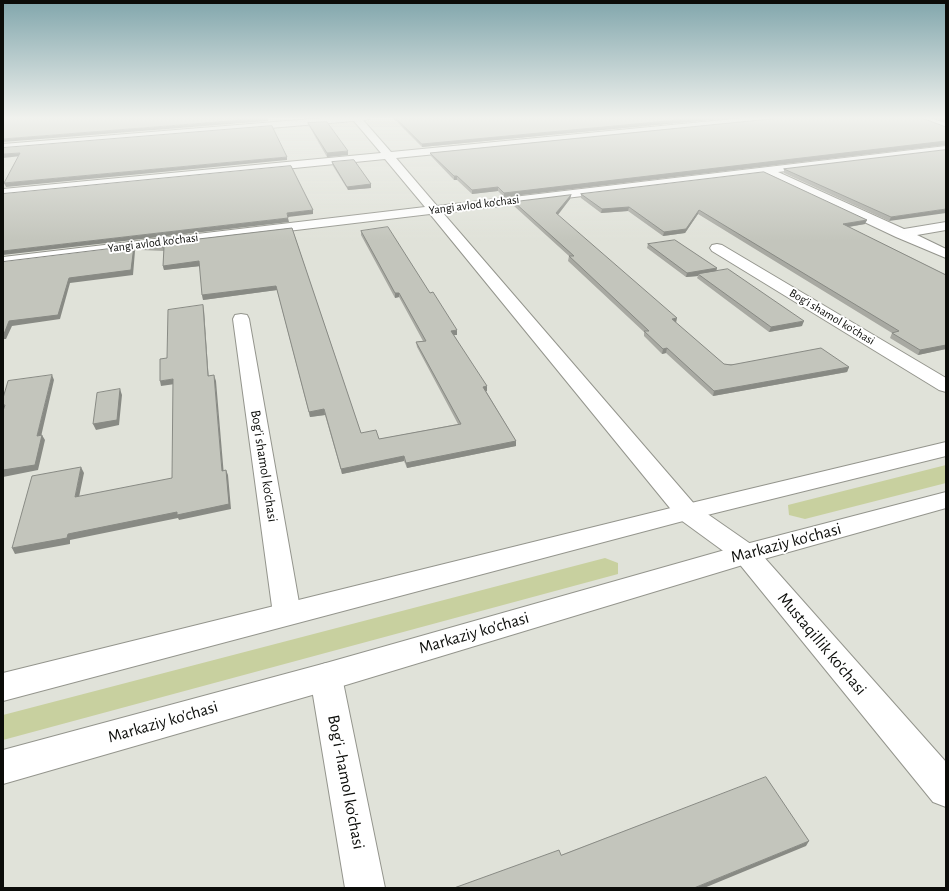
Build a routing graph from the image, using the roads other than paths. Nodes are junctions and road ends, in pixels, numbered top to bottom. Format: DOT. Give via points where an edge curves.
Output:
graph roads {
  1 [pos="352,159"];
  2 [pos="391,159"];
  3 [pos="868,159"];
  4 [pos="766,171"];
  5 [pos="3,193"];
  6 [pos="433,210"];
  7 [pos="946,226"];
  8 [pos="901,234"];
  9 [pos="717,248"];
  10 [pos="946,254"];
  11 [pos="3,261"];
  12 [pos="241,318"];
  13 [pos="946,386"];
  14 [pos="946,449"];
  15 [pos="946,500"];
  16 [pos="687,512"];
  17 [pos="746,554"];
  18 [pos="287,614"];
  19 [pos="326,677"];
  20 [pos="3,687"];
  21 [pos="3,767"];
  22 [pos="946,789"];
  23 [pos="365,888"];
  1 -- 5 [label="street"];
  2 -- 6 [label="street, Mustaqillik ko'chasi"];
  3 -- 4 [label="street, Yangi avlod ko'chasi"];
  4 -- 6 [label="street, Yangi avlod ko'chasi"];
  4 -- 8 [label="street"];
  6 -- 11 [label="street, Yangi avlod ko'chasi"];
  6 -- 16 [label="street, Mustaqillik ko'chasi"];
  7 -- 8 [label="street"];
  8 -- 10 [label="street"];
  9 -- 13 [label="street, Bog'i shamol ko'chasi"];
  12 -- 18 [label="street, Bog'i shamol ko'chasi"];
  14 -- 16 [label="street"];
  15 -- 17 [label="street, Markaziy ko'chasi"];
  16 -- 17 [label="street, Mustaqillik ko'chasi"];
  16 -- 18 [label="street"];
  17 -- 19 [label="street, Markaziy ko'chasi"];
  17 -- 22 [label="street, Mustaqillik ko'chasi"];
  18 -- 20 [label="street"];
  19 -- 21 [label="street, Markaziy ko'chasi"];
  19 -- 23 [label="street, Bog'i -hamol ko'chasi"];
}
